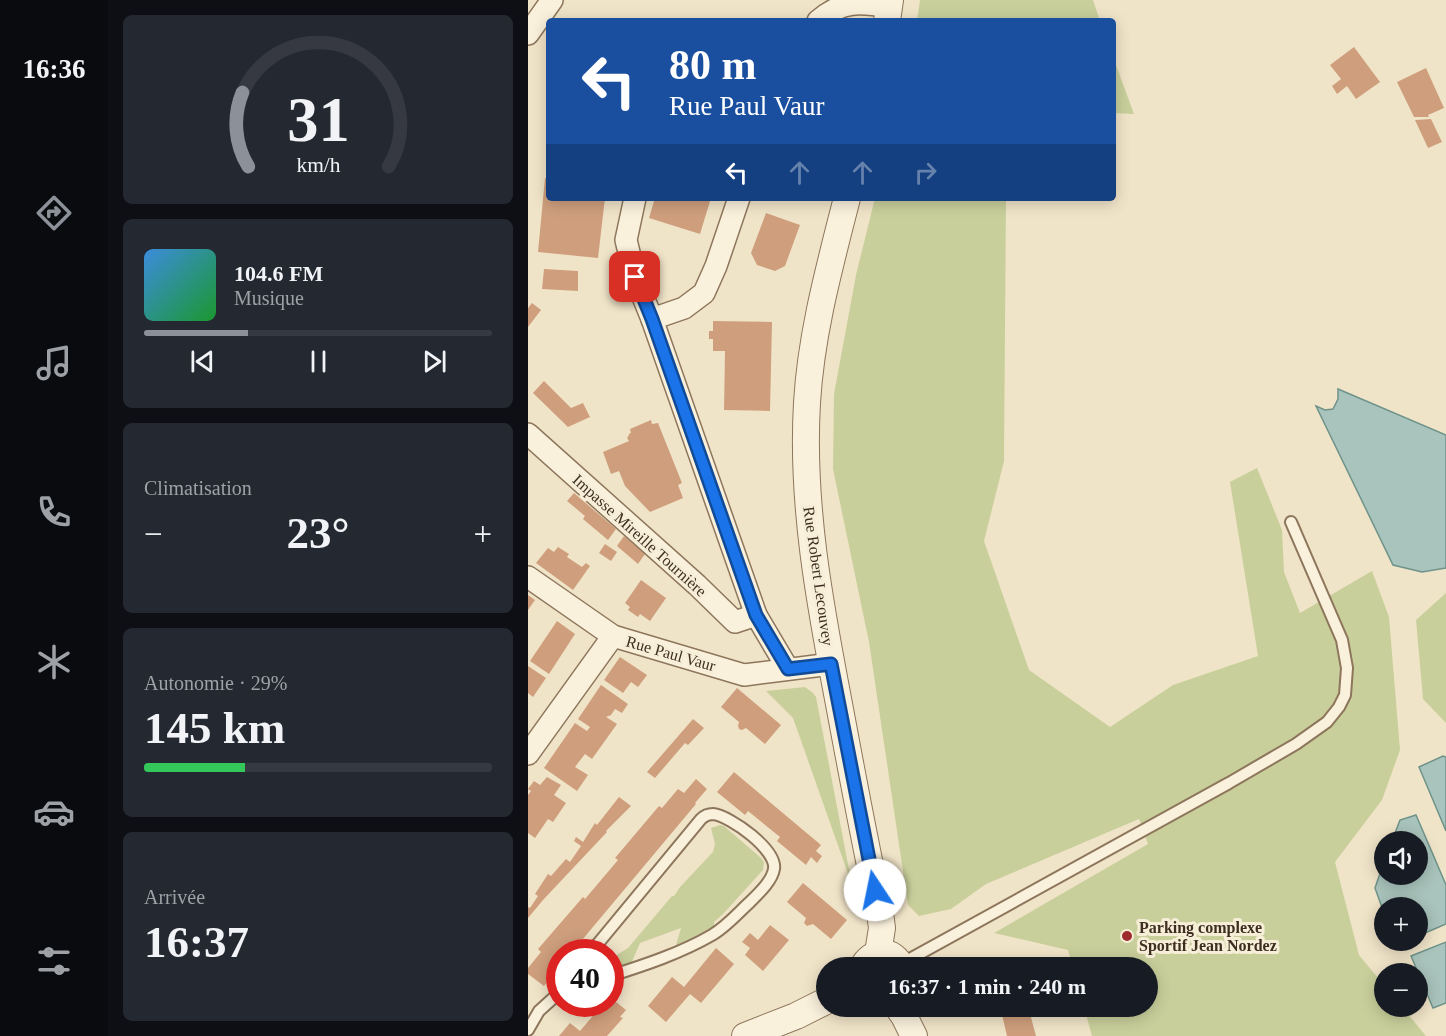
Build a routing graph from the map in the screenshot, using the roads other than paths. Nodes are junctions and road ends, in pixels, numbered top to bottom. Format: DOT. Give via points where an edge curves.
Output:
graph roads {
  1 [pos="552,0"];
  2 [pos="889,10"];
  3 [pos="822,18"];
  4 [pos="528,34"];
  5 [pos="634,201"];
  6 [pos="738,201"];
  7 [pos="846,201"];
  8 [pos="652,319"];
  9 [pos="528,434"];
  10 [pos="1291,522"];
  11 [pos="528,577"];
  12 [pos="756,615"];
  13 [pos="613,636"];
  14 [pos="831,664"];
  15 [pos="788,669"];
  16 [pos="528,754"];
  17 [pos="602,939"];
  18 [pos="871,957"];
  19 [pos="876,957"];
  20 [pos="894,957"];
  21 [pos="917,957"];
  22 [pos="624,971"];
  23 [pos="546,1005"];
  24 [pos="816,1006"];
  25 [pos="904,1017"];
  26 [pos="528,1030"];
  27 [pos="744,1036"];
  28 [pos="914,1036"];
  1 -- 4 [label="street"];
  2 -- 3 [label="street" via="851,4"];
  5 -- 8 [label="street" via="626,240 635,277"];
  6 -- 8 [label="street" via="704,293 684,308"];
  7 -- 14 [label="street, Rue Robert Lecouvey" via="819,310 806,429 814,564"];
  8 -- 12 [label="street"];
  9 -- 12 [label="street, Impasse Mireille Tournière" via="735,622"];
  10 -- 21 [label="lane" via="1342,640 1347,668 1345,695 1327,722 1238,778"];
  11 -- 13 [label="street, Rue Paul Vaur"];
  12 -- 15 [label="street"];
  13 -- 15 [label="street, Rue Paul Vaur" via="744,675"];
  13 -- 16 [label="street"];
  14 -- 15 [label="street, Rue Paul Vaur"];
  14 -- 18 [label="street, Rue Robert Lecouvey" via="880,913 882,928"];
  17 -- 22 [label="lane" via="705,815 718,815 743,829 769,852 774,871 768,881 714,934"];
  19 -- 20 [label="street" via="885,953"];
  23 -- 26 [label="lane"];
  24 -- 27 [label="street"];
  25 -- 28 [label="street"];
}
